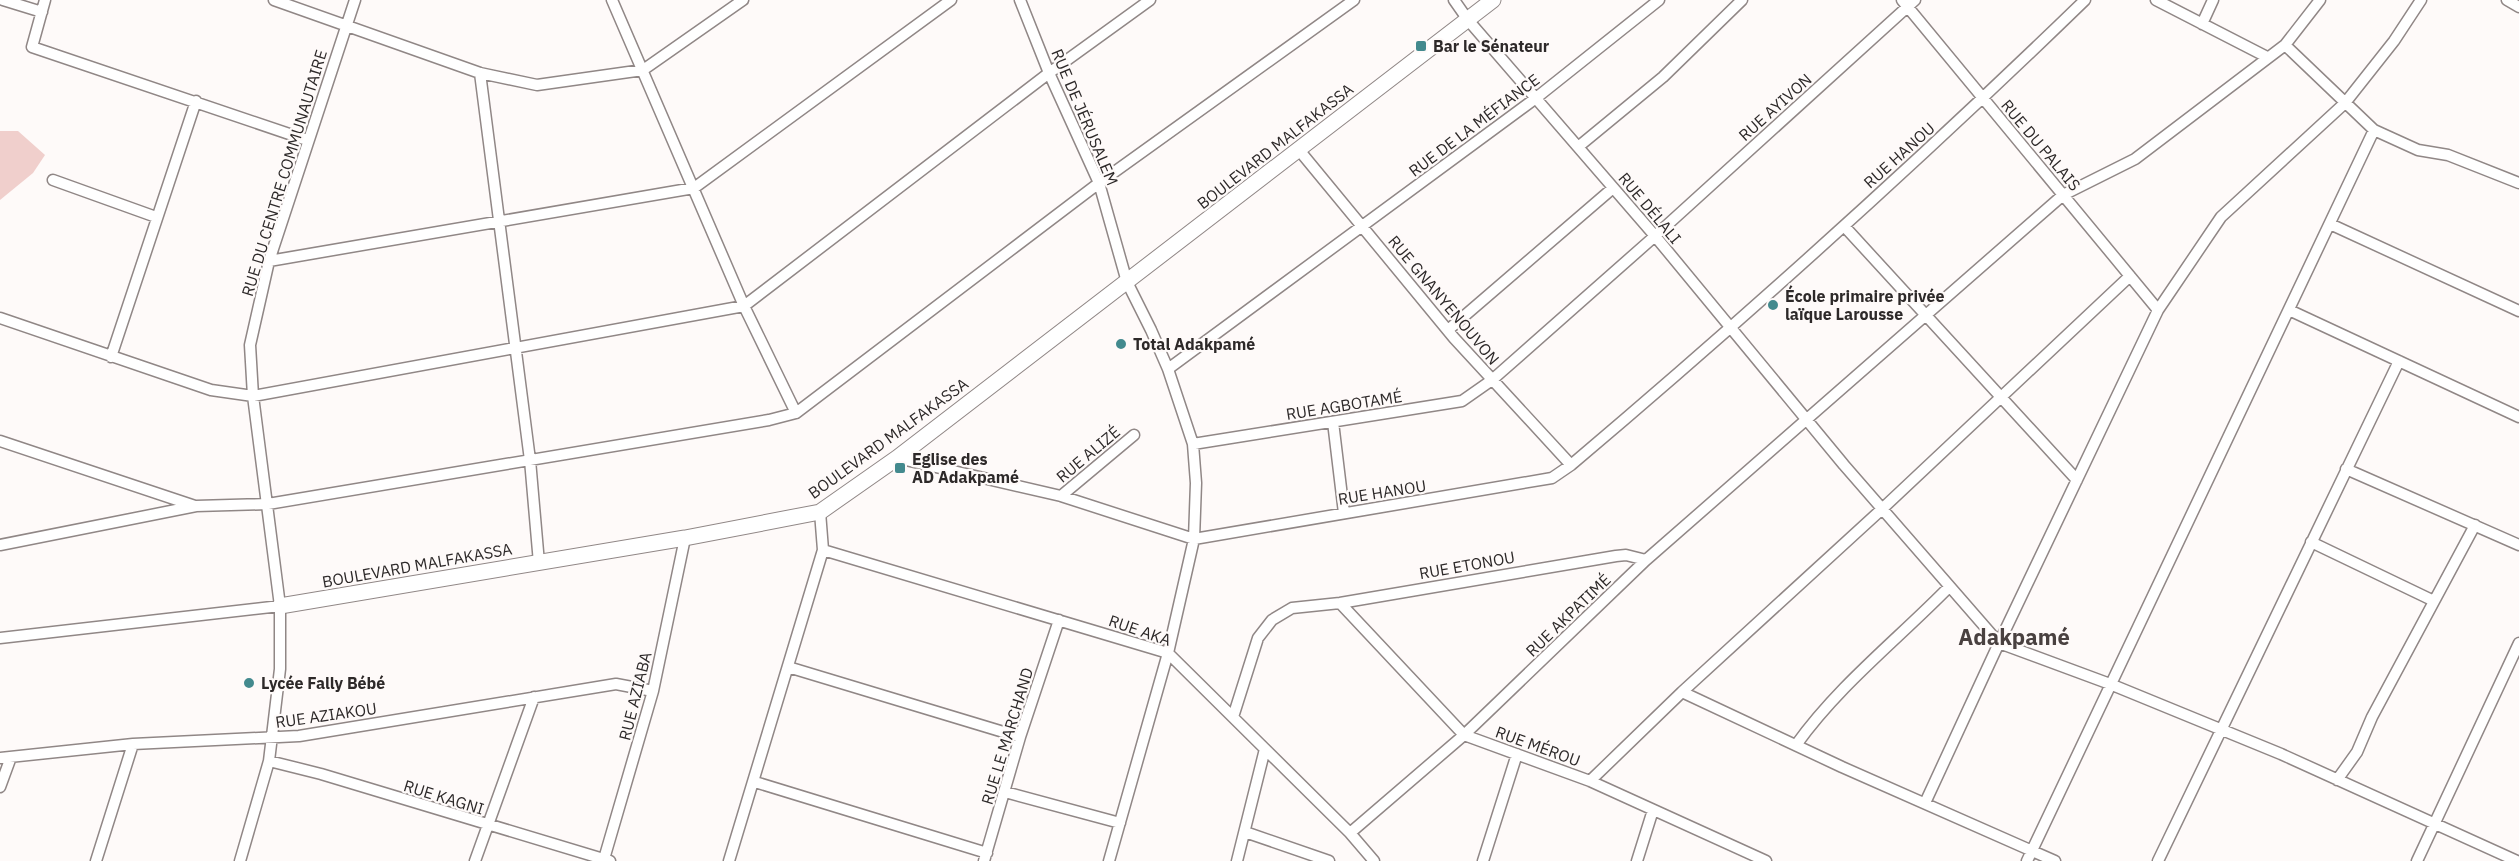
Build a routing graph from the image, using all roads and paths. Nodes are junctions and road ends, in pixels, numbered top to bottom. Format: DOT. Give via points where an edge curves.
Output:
graph roads {
  1 [pos="3,0"];
  2 [pos="45,0"];
  3 [pos="274,0"];
  4 [pos="355,0"];
  5 [pos="612,0"];
  6 [pos="743,0"];
  7 [pos="951,0"];
  8 [pos="1020,0"];
  9 [pos="1150,0"];
  10 [pos="1354,0"];
  11 [pos="1454,0"];
  12 [pos="1493,0"];
  13 [pos="1659,0"];
  14 [pos="1742,0"];
  15 [pos="2085,0"];
  16 [pos="2156,0"];
  17 [pos="2213,0"];
  18 [pos="2320,0"];
  19 [pos="2421,0"];
  20 [pos="2507,0"];
  21 [pos="1908,2"];
  22 [pos="2519,7"];
  23 [pos="42,12"];
  24 [pos="1468,20"];
  25 [pos="346,24"];
  26 [pos="2202,24"];
  27 [pos="2285,45"];
  28 [pos="2267,57"];
  29 [pos="643,70"];
  30 [pos="480,73"];
  31 [pos="1049,73"];
  32 [pos="1536,98"];
  33 [pos="1983,99"];
  34 [pos="196,101"];
  35 [pos="2345,103"];
  36 [pos="2374,129"];
  37 [pos="307,140"];
  38 [pos="1578,147"];
  39 [pos="1299,150"];
  40 [pos="53,180"];
  41 [pos="1100,183"];
  42 [pos="2519,183"];
  43 [pos="694,188"];
  44 [pos="1613,188"];
  45 [pos="2063,195"];
  46 [pos="156,217"];
  47 [pos="497,223"];
  48 [pos="2330,224"];
  49 [pos="1844,226"];
  50 [pos="1362,227"];
  51 [pos="1655,236"];
  52 [pos="269,261"];
  53 [pos="2130,276"];
  54 [pos="1127,282"];
  55 [pos="744,306"];
  56 [pos="2158,309"];
  57 [pos="2289,310"];
  58 [pos="2519,310"];
  59 [pos="1926,315"];
  60 [pos="0,318"];
  61 [pos="1731,329"];
  62 [pos="1448,330"];
  63 [pos="515,347"];
  64 [pos="111,357"];
  65 [pos="2399,361"];
  66 [pos="1168,369"];
  67 [pos="1492,380"];
  68 [pos="253,396"];
  69 [pos="2000,397"];
  70 [pos="796,412"];
  71 [pos="2519,417"];
  72 [pos="1806,419"];
  73 [pos="1333,422"];
  74 [pos="1134,435"];
  75 [pos="0,441"];
  76 [pos="1193,444"];
  77 [pos="897,458"];
  78 [pos="530,460"];
  79 [pos="1570,465"];
  80 [pos="2346,469"];
  81 [pos="2077,480"];
  82 [pos="1061,496"];
  83 [pos="268,504"];
  84 [pos="196,506"];
  85 [pos="1882,509"];
  86 [pos="820,512"];
  87 [pos="1344,513"];
  88 [pos="2475,525"];
  89 [pos="685,538"];
  90 [pos="1194,539"];
  91 [pos="2311,542"];
  92 [pos="0,545"];
  93 [pos="2519,545"];
  94 [pos="823,550"];
  95 [pos="1646,560"];
  96 [pos="539,563"];
  97 [pos="1949,587"];
  98 [pos="2434,601"];
  99 [pos="1340,603"];
  100 [pos="280,606"];
  101 [pos="1059,620"];
  102 [pos="0,638"];
  103 [pos="1999,643"];
  104 [pos="2519,643"];
  105 [pos="1168,653"];
  106 [pos="789,667"];
  107 [pos="2110,684"];
  108 [pos="653,691"];
  109 [pos="1682,692"];
  110 [pos="534,697"];
  111 [pos="1233,717"];
  112 [pos="2221,729"];
  113 [pos="1464,735"];
  114 [pos="273,737"];
  115 [pos="1020,737"];
  116 [pos="133,744"];
  117 [pos="1796,745"];
  118 [pos="1265,749"];
  119 [pos="1517,754"];
  120 [pos="5,758"];
  121 [pos="269,761"];
  122 [pos="2337,780"];
  123 [pos="1590,781"];
  124 [pos="755,782"];
  125 [pos="0,787"];
  126 [pos="1005,792"];
  127 [pos="1925,803"];
  128 [pos="1653,810"];
  129 [pos="1120,823"];
  130 [pos="2434,823"];
  131 [pos="487,826"];
  132 [pos="1245,831"];
  133 [pos="1350,833"];
  134 [pos="2030,856"];
  135 [pos="986,857"];
  136 [pos="607,860"];
  137 [pos="96,861"];
  138 [pos="240,861"];
  139 [pos="476,861"];
  140 [pos="729,861"];
  141 [pos="1109,861"];
  142 [pos="1237,861"];
  143 [pos="1329,861"];
  144 [pos="1374,861"];
  145 [pos="1483,861"];
  146 [pos="1637,861"];
  147 [pos="1766,861"];
  148 [pos="2055,861"];
  149 [pos="2158,861"];
  150 [pos="2417,861"];
  151 [pos="2517,861"];
  1 -- 23 [label="street"];
  2 -- 23 [label="street"];
  3 -- 25 [label="street"];
  4 -- 25 [label="street, RUE DU CENTRE COMMUNAUTAIRE"];
  5 -- 29 [label="street"];
  6 -- 29 [label="street"];
  7 -- 43 [label="street"];
  8 -- 31 [label="street, RUE DE JÉRUSALEM"];
  9 -- 31 [label="street"];
  10 -- 41 [label="street"];
  11 -- 24 [label="street, RUE DÉLALI"];
  12 -- 24 [label="street, BOULEVARD MALFAKASSA"];
  13 -- 32 [label="street, RUE DE LA MÉFIANCE"];
  14 -- 38 [label="street" via="1663,77"];
  15 -- 33 [label="street, RUE HANOU"];
  16 -- 26 [label="street"];
  17 -- 26 [label="street"];
  18 -- 27 [label="street, RUE AKPATIMÉ"];
  19 -- 35 [label="street"];
  20 -- 22 [label="street"];
  21 -- 33 [label="street, RUE DU PALAIS"];
  21 -- 51 [label="street, RUE AYIVON"];
  23 -- 34 [label="street" via="32,47"];
  24 -- 32 [label="street, RUE DÉLALI"];
  24 -- 39 [label="street, BOULEVARD MALFAKASSA"];
  25 -- 30 [label="street"];
  25 -- 37 [label="street, RUE DU CENTRE COMMUNAUTAIRE"];
  26 -- 28 [label="street"];
  27 -- 28 [label="street, RUE AKPATIMÉ"];
  27 -- 35 [label="street"];
  28 -- 45 [label="street, RUE AKPATIMÉ" via="2135,159"];
  29 -- 30 [label="street" via="537,85"];
  29 -- 43 [label="street"];
  30 -- 47 [label="street"];
  31 -- 41 [label="street, RUE DE JÉRUSALEM"];
  31 -- 55 [label="street"];
  32 -- 38 [label="street, RUE DÉLALI"];
  32 -- 50 [label="street, RUE DE LA MÉFIANCE"];
  33 -- 45 [label="street, RUE DU PALAIS"];
  33 -- 49 [label="street, RUE HANOU"];
  34 -- 37 [label="street"];
  34 -- 46 [label="street"];
  35 -- 36 [label="street"];
  35 -- 56 [label="street" via="2221,217"];
  36 -- 42 [label="street" via="2418,150 2448,155"];
  36 -- 48 [label="street"];
  37 -- 52 [label="street, RUE DU CENTRE COMMUNAUTAIRE"];
  38 -- 44 [label="street, RUE DÉLALI"];
  39 -- 50 [label="street, RUE GNANYENOUVON"];
  39 -- 54 [label="street, BOULEVARD MALFAKASSA"];
  40 -- 46 [label="street"];
  41 -- 54 [label="street, RUE DE JÉRUSALEM"];
  41 -- 70 [label="street"];
  43 -- 47 [label="street"];
  43 -- 55 [label="street"];
  44 -- 51 [label="street, RUE DÉLALI"];
  44 -- 62 [label="street"];
  45 -- 53 [label="street, RUE DU PALAIS"];
  45 -- 59 [label="street, RUE AKPATIMÉ"];
  46 -- 64 [label="street"];
  47 -- 52 [label="street"];
  47 -- 63 [label="street"];
  48 -- 57 [label="street"];
  48 -- 58 [label="street"];
  49 -- 59 [label="street"];
  49 -- 61 [label="street, RUE HANOU"];
  50 -- 62 [label="street, RUE GNANYENOUVON"];
  50 -- 66 [label="street, RUE DE LA MÉFIANCE"];
  51 -- 61 [label="street, RUE DÉLALI"];
  51 -- 67 [label="street, RUE AYIVON"];
  52 -- 68 [label="street, RUE DU CENTRE COMMUNAUTAIRE" via="250,345"];
  53 -- 56 [label="street, RUE DU PALAIS"];
  53 -- 69 [label="street"];
  54 -- 66 [label="street, RUE DE JÉRUSALEM"];
  54 -- 77 [label="street, BOULEVARD MALFAKASSA"];
  55 -- 63 [label="street"];
  55 -- 70 [label="street"];
  56 -- 81 [label="street"];
  57 -- 65 [label="street"];
  57 -- 107 [label="street"];
  59 -- 69 [label="street"];
  59 -- 72 [label="street, RUE AKPATIMÉ"];
  60 -- 64 [label="street"];
  61 -- 72 [label="street, RUE DÉLALI"];
  61 -- 79 [label="street, RUE HANOU"];
  62 -- 67 [label="street, RUE GNANYENOUVON"];
  63 -- 68 [label="street"];
  63 -- 78 [label="street"];
  64 -- 68 [label="street" via="211,390"];
  65 -- 71 [label="street"];
  65 -- 80 [label="street"];
  66 -- 76 [label="street, RUE DE JÉRUSALEM"];
  67 -- 73 [label="street, RUE AGBOTAMÉ" via="1462,401"];
  67 -- 79 [label="street, RUE GNANYENOUVON"];
  68 -- 83 [label="street, RUE DU CENTRE COMMUNAUTAIRE"];
  69 -- 81 [label="street"];
  69 -- 85 [label="street"];
  70 -- 78 [label="street" via="769,420"];
  72 -- 85 [label="street, RUE DÉLALI"];
  72 -- 95 [label="street, RUE AKPATIMÉ"];
  73 -- 76 [label="street, RUE AGBOTAMÉ"];
  73 -- 87 [label="street"];
  74 -- 82 [label="street, RUE ALIZÉ"];
  75 -- 84 [label="street"];
  76 -- 90 [label="street, RUE DE JÉRUSALEM"];
  77 -- 82 [label="street"];
  77 -- 86 [label="street, BOULEVARD MALFAKASSA"];
  78 -- 83 [label="street"];
  78 -- 96 [label="street"];
  79 -- 87 [label="street, RUE HANOU" via="1547,480"];
  80 -- 88 [label="street"];
  80 -- 91 [label="street"];
  81 -- 103 [label="street"];
  82 -- 90 [label="street"];
  83 -- 84 [label="street"];
  83 -- 100 [label="street, RUE DU CENTRE COMMUNAUTAIRE"];
  84 -- 92 [label="street"];
  85 -- 97 [label="street, RUE DÉLALI"];
  85 -- 109 [label="street"];
  86 -- 89 [label="street, BOULEVARD MALFAKASSA"];
  86 -- 94 [label="street"];
  87 -- 90 [label="street, RUE HANOU"];
  88 -- 93 [label="street"];
  88 -- 98 [label="street"];
  89 -- 96 [label="street, BOULEVARD MALFAKASSA"];
  89 -- 108 [label="street, RUE AZIABA"];
  90 -- 105 [label="street, RUE DE JÉRUSALEM"];
  91 -- 98 [label="street"];
  91 -- 112 [label="street"];
  94 -- 101 [label="street, RUE AKA"];
  94 -- 106 [label="street"];
  95 -- 99 [label="street, RUE ETONOU" via="1616,556"];
  95 -- 113 [label="street, RUE AKPATIMÉ"];
  96 -- 100 [label="street, BOULEVARD MALFAKASSA"];
  97 -- 103 [label="street, RUE DÉLALI"];
  97 -- 117 [label="street" via="1863,668"];
  98 -- 122 [label="street" via="2357,752"];
  99 -- 111 [label="street, RUE ETONOU" via="1293,608 1272,620 1258,638"];
  99 -- 113 [label="street, RUE MÉROU"];
  100 -- 102 [label="street, BOULEVARD MALFAKASSA"];
  100 -- 114 [label="street, RUE DU CENTRE COMMUNAUTAIRE" via="280,669"];
  101 -- 105 [label="street, RUE AKA"];
  101 -- 115 [label="street, RUE LE MARCHAND"];
  103 -- 107 [label="street"];
  103 -- 127 [label="street"];
  104 -- 130 [label="street"];
  105 -- 111 [label="street, RUE AKA"];
  105 -- 129 [label="street, RUE DE JÉRUSALEM"];
  106 -- 115 [label="street"];
  106 -- 124 [label="street"];
  107 -- 112 [label="street"];
  107 -- 134 [label="street"];
  108 -- 110 [label="street, RUE AZIAKOU" via="616,684"];
  108 -- 136 [label="street, RUE AZIABA"];
  109 -- 117 [label="street"];
  109 -- 123 [label="street"];
  110 -- 114 [label="street, RUE AZIAKOU"];
  110 -- 131 [label="street"];
  111 -- 118 [label="street, RUE AKA"];
  112 -- 122 [label="street"];
  112 -- 149 [label="street"];
  113 -- 119 [label="street, RUE MÉROU"];
  113 -- 133 [label="street, RUE AKPATIMÉ"];
  114 -- 116 [label="street, RUE AZIAKOU"];
  114 -- 121 [label="street, RUE DU CENTRE COMMUNAUTAIRE"];
  115 -- 126 [label="street, RUE LE MARCHAND"];
  116 -- 120 [label="street, RUE AZIAKOU"];
  116 -- 137 [label="street"];
  117 -- 127 [label="street"];
  118 -- 132 [label="street"];
  118 -- 133 [label="street, RUE AKA"];
  119 -- 123 [label="street, RUE MÉROU"];
  119 -- 145 [label="street"];
  120 -- 125 [label="street"];
  121 -- 131 [label="street, RUE KAGNI"];
  121 -- 138 [label="street, RUE DU CENTRE COMMUNAUTAIRE"];
  122 -- 130 [label="street"];
  123 -- 128 [label="street, RUE MÉROU"];
  124 -- 135 [label="street"];
  124 -- 140 [label="street"];
  126 -- 129 [label="street"];
  126 -- 135 [label="street, RUE LE MARCHAND"];
  127 -- 134 [label="street"];
  128 -- 146 [label="street"];
  128 -- 147 [label="street, RUE MÉROU"];
  129 -- 141 [label="street, RUE DE JÉRUSALEM"];
  130 -- 150 [label="street"];
  130 -- 151 [label="street"];
  131 -- 136 [label="street, RUE KAGNI"];
  131 -- 139 [label="street"];
  132 -- 142 [label="street"];
  132 -- 143 [label="street"];
  133 -- 144 [label="street, RUE AKA"];
  134 -- 148 [label="street"];
}
